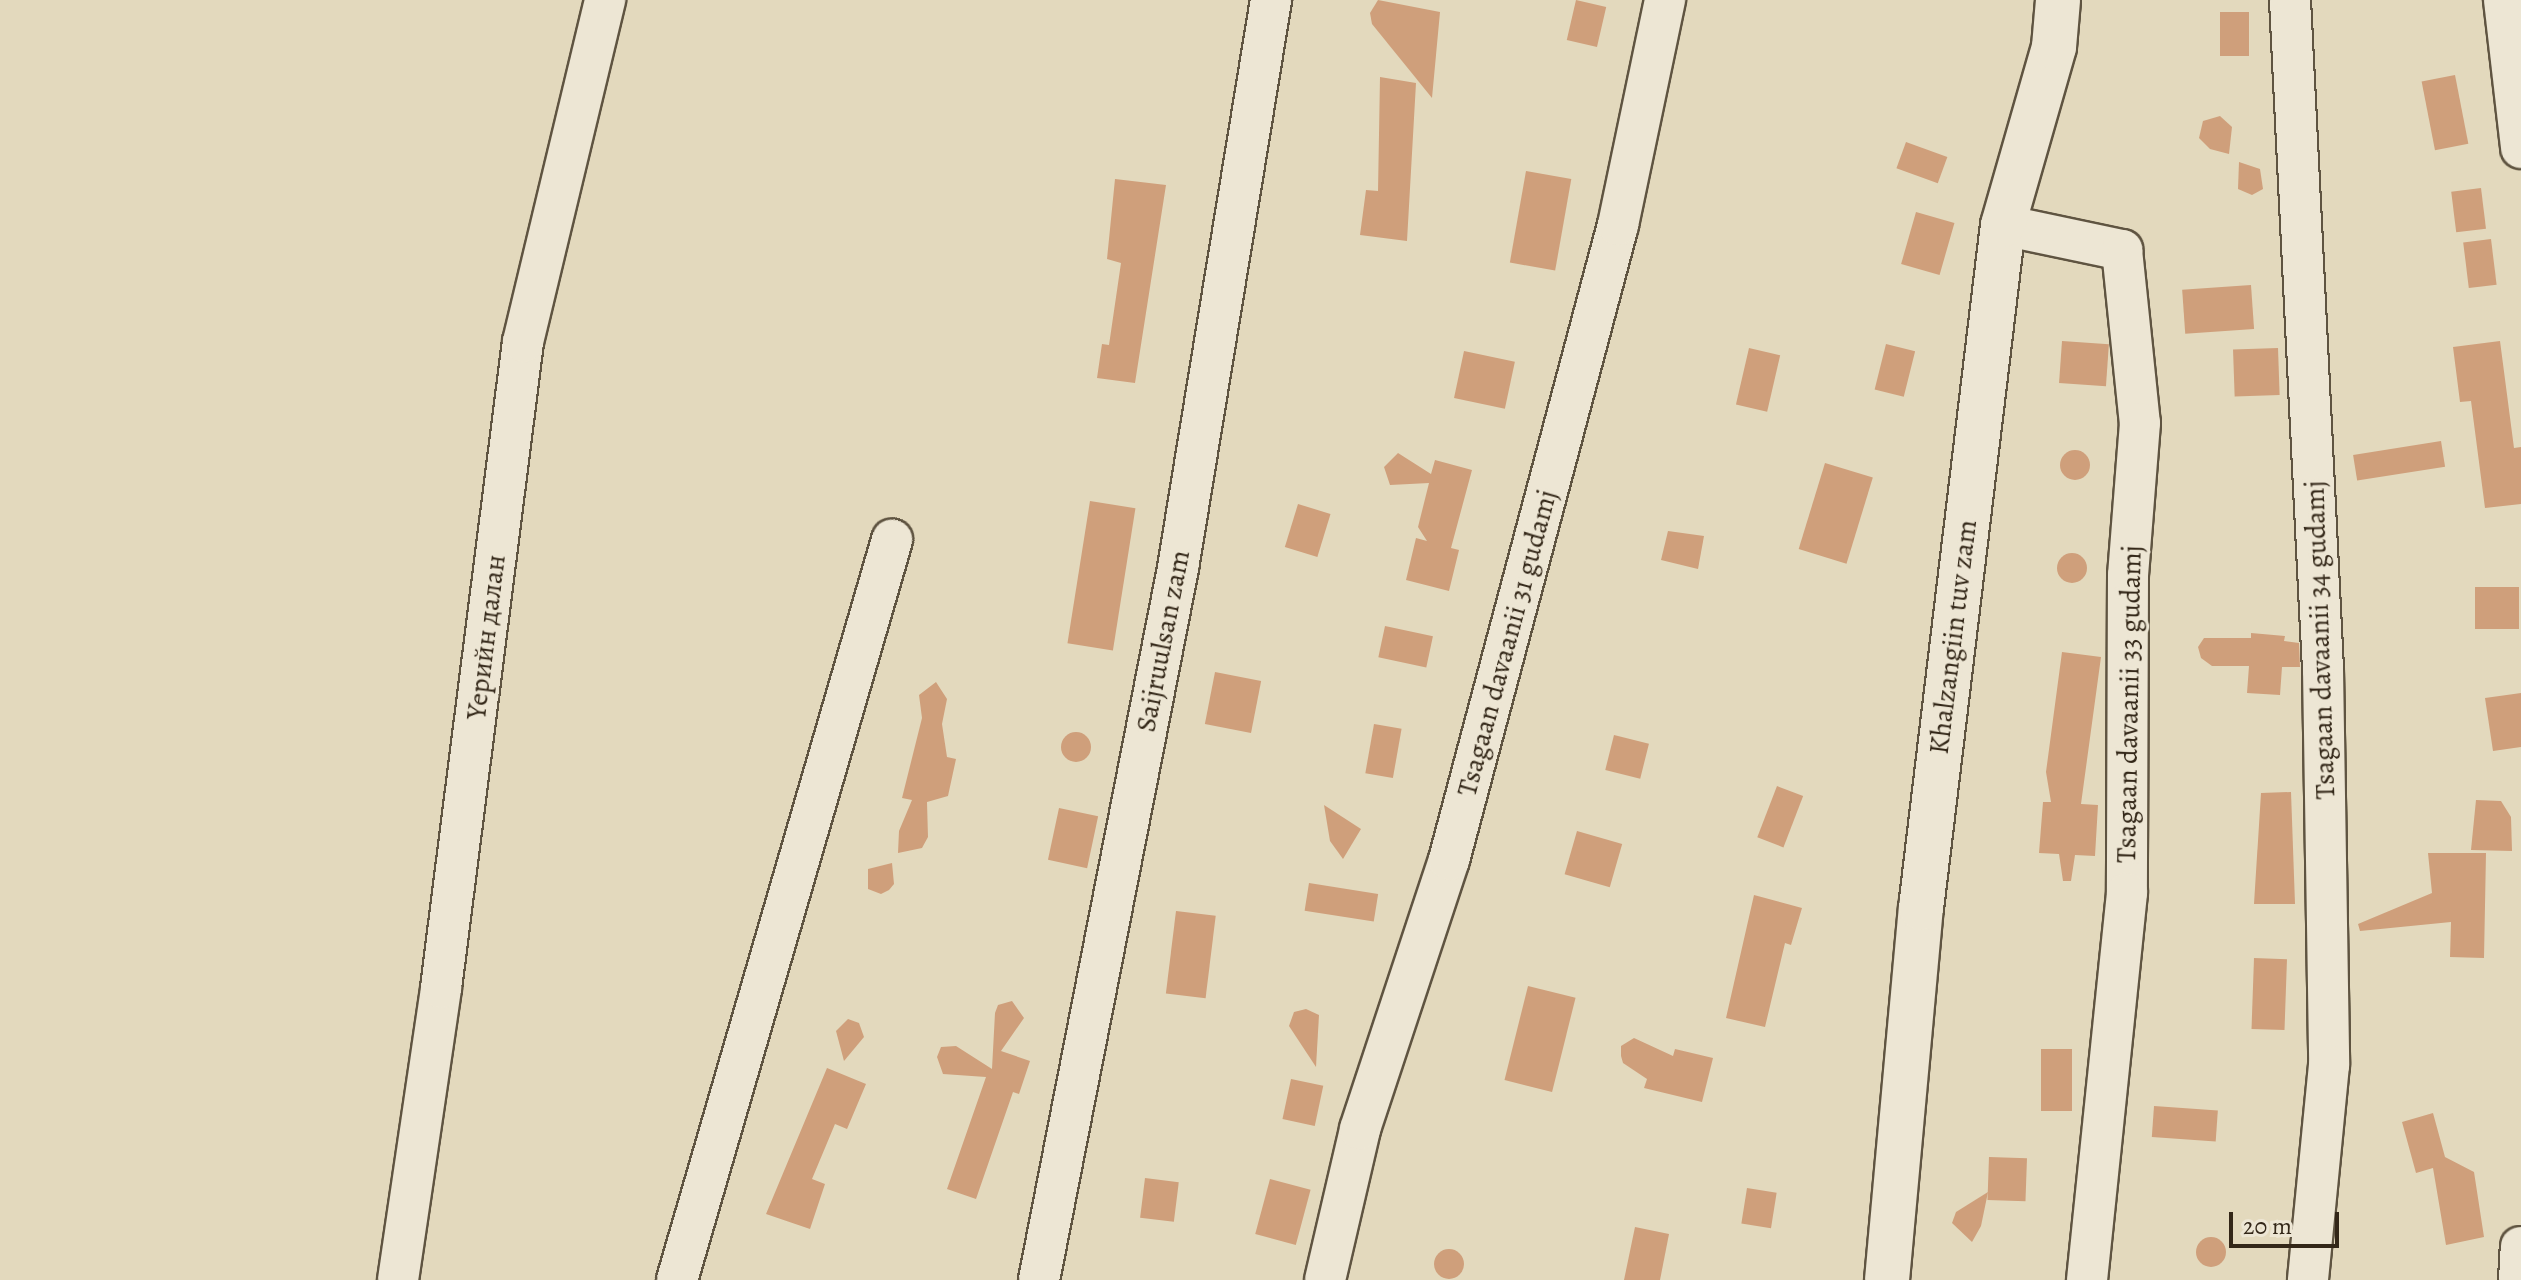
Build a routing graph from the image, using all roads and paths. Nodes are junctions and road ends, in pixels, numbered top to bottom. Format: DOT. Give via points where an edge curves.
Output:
graph roads {
  1 [pos="605,0"];
  2 [pos="1271,0"];
  3 [pos="1665,0"];
  4 [pos="2058,0"];
  5 [pos="2290,0"];
  6 [pos="2504,0"];
  7 [pos="2521,148"];
  8 [pos="2003,225"];
  9 [pos="892,540"];
  10 [pos="2521,1247"];
  11 [pos="398,1280"];
  12 [pos="677,1280"];
  13 [pos="1039,1280"];
  14 [pos="1325,1280"];
  15 [pos="1887,1280"];
  16 [pos="2087,1280"];
  17 [pos="2308,1280"];
  18 [pos="2519,1280"];
  1 -- 11 [label="street, Үерийн далан" via="523,342 441,988"];
  2 -- 13 [label="street, Saijruulsan zam" via="1178,568"];
  3 -- 14 [label="street, Tsagaan davaanii 31 gudamj" via="1602,286 1449,860 1360,1129"];
  4 -- 8 [label="street, Khalzangiin tuv zam" via="2054,47"];
  5 -- 17 [label="street, Tsagaan davaanii 34 gudamj" via="2324,732 2329,1065"];
  6 -- 7 [label="street"];
  8 -- 15 [label="street, Khalzangiin tuv zam" via="1921,908"];
  8 -- 16 [label="street, Tsagaan davaanii 33 gudamj" via="2122,250 2140,423 2128,575 2127,893"];
  9 -- 12 [label="street"];
  10 -- 18 [label="street"];
}
